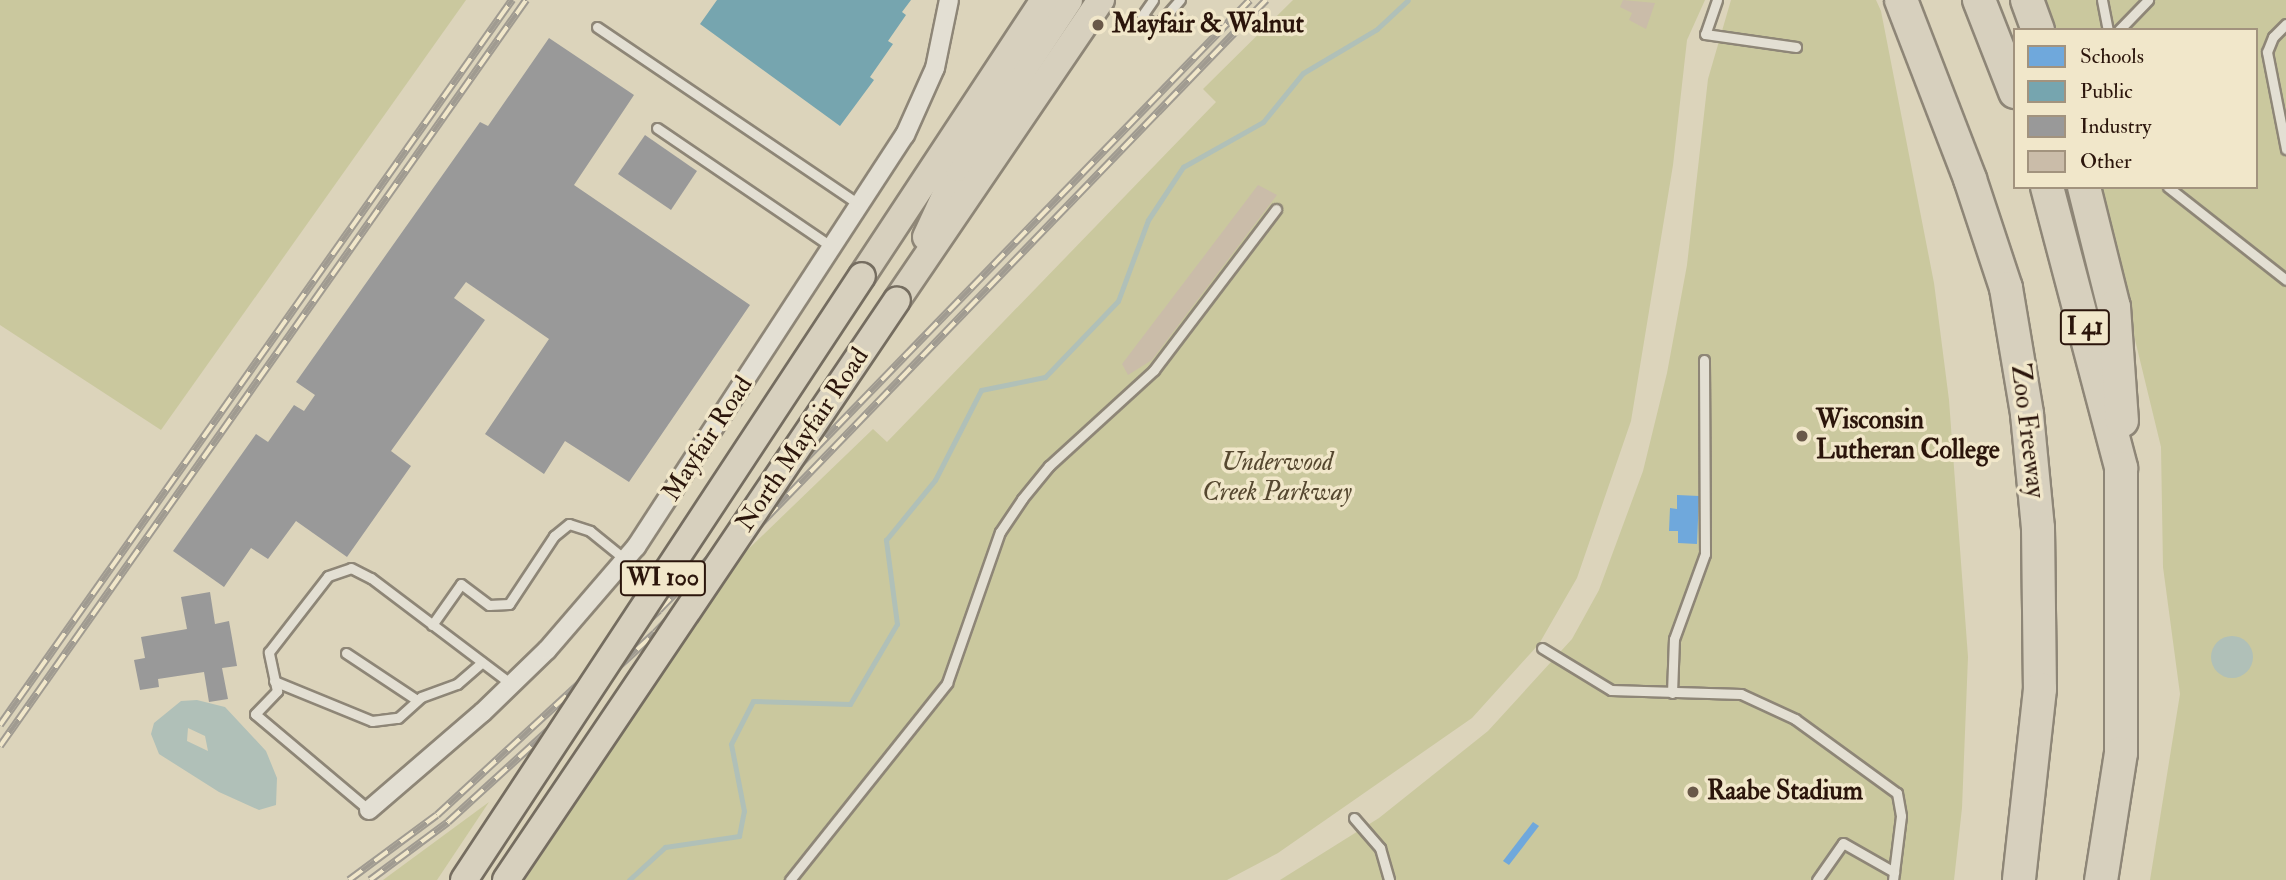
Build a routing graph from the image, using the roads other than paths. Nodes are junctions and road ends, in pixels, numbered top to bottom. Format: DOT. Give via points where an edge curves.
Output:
graph roads {
  1 [pos="949,0"];
  2 [pos="1044,0"];
  3 [pos="1069,0"];
  4 [pos="1101,0"];
  5 [pos="1153,0"];
  6 [pos="1180,0"];
  7 [pos="1704,0"];
  8 [pos="1901,0"];
  9 [pos="1979,0"];
  10 [pos="2027,0"];
  11 [pos="2102,0"];
  12 [pos="2148,0"];
  13 [pos="1716,4"];
  14 [pos="2286,24"];
  15 [pos="597,27"];
  16 [pos="2037,28"];
  17 [pos="2108,28"];
  18 [pos="2121,28"];
  19 [pos="1796,47"];
  20 [pos="2267,52"];
  21 [pos="2258,54"];
  22 [pos="2013,87"];
  23 [pos="657,128"];
  24 [pos="2286,149"];
  25 [pos="2048,189"];
  26 [pos="2084,189"];
  27 [pos="2171,189"];
  28 [pos="862,206"];
  29 [pos="1276,209"];
  30 [pos="834,248"];
  31 [pos="2286,280"];
  32 [pos="900,295"];
  33 [pos="1704,360"];
  34 [pos="2121,468"];
  35 [pos="626,560"];
  36 [pos="432,625"];
  37 [pos="1542,648"];
  38 [pos="346,653"];
  39 [pos="482,662"];
  40 [pos="274,681"];
  41 [pos="511,684"];
  42 [pos="1672,693"];
  43 [pos="417,700"];
  44 [pos="369,810"];
  45 [pos="1353,818"];
  46 [pos="1894,876"];
  47 [pos="464,880"];
  48 [pos="506,880"];
  49 [pos="790,880"];
  50 [pos="1389,880"];
  51 [pos="1817,880"];
  52 [pos="2019,880"];
  53 [pos="2101,880"];
  1 -- 28 [label="street, Mayfair Road" via="939,56 923,102"];
  2 -- 47 [label="main road, North Mayfair Road / WI 100, bridge"];
  3 -- 32 [label="main road" via="958,168"];
  4 -- 32 [label="main road, North Mayfair Road / WI 100"];
  5 -- 6 [label="lane" via="1142,16 1157,26"];
  7 -- 13 [label="lane"];
  8 -- 52 [label="highway, Zoo Freeway" via="1970,179 2006,288 2027,414 2038,528 2040,688"];
  9 -- 22 [label="highway"];
  10 -- 16 [label="highway"];
  11 -- 17 [label="lane"];
  12 -- 18 [label="lane"];
  13 -- 19 [label="lane" via="1705,34"];
  14 -- 20 [label="lane"];
  15 -- 28 [label="lane"];
  20 -- 21 [label="lane"];
  20 -- 24 [label="lane"];
  23 -- 30 [label="lane"];
  25 -- 34 [label="highway, I 41"];
  26 -- 34 [label="highway" via="2114,307 2122,378"];
  27 -- 31 [label="lane"];
  28 -- 30 [label="street, Mayfair Road"];
  29 -- 49 [label="lane" via="1154,370 1049,467 1023,499 1000,532 947,683"];
  30 -- 35 [label="street, Mayfair Road"];
  32 -- 48 [label="main road, North Mayfair Road / WI 100, bridge"];
  33 -- 42 [label="lane" via="1705,554 1674,639"];
  34 -- 53 [label="highway, I 41" via="2121,753"];
  35 -- 36 [label="lane" via="590,531 569,524 554,536 509,604 489,605 461,584"];
  35 -- 41 [label="street, Mayfair Road"];
  36 -- 39 [label="lane"];
  36 -- 40 [label="lane" via="351,568 328,576 269,652"];
  37 -- 42 [label="lane" via="1611,690"];
  38 -- 43 [label="lane"];
  39 -- 41 [label="lane"];
  39 -- 43 [label="lane" via="457,684"];
  40 -- 43 [label="lane" via="372,721 398,718"];
  40 -- 44 [label="lane" via="276,691 255,714"];
  41 -- 44 [label="street, Mayfair Road"];
  42 -- 46 [label="lane" via="1741,694 1768,704 1897,793 1901,816"];
  45 -- 50 [label="lane" via="1380,848"];
  46 -- 51 [label="lane" via="1843,843"];
}
